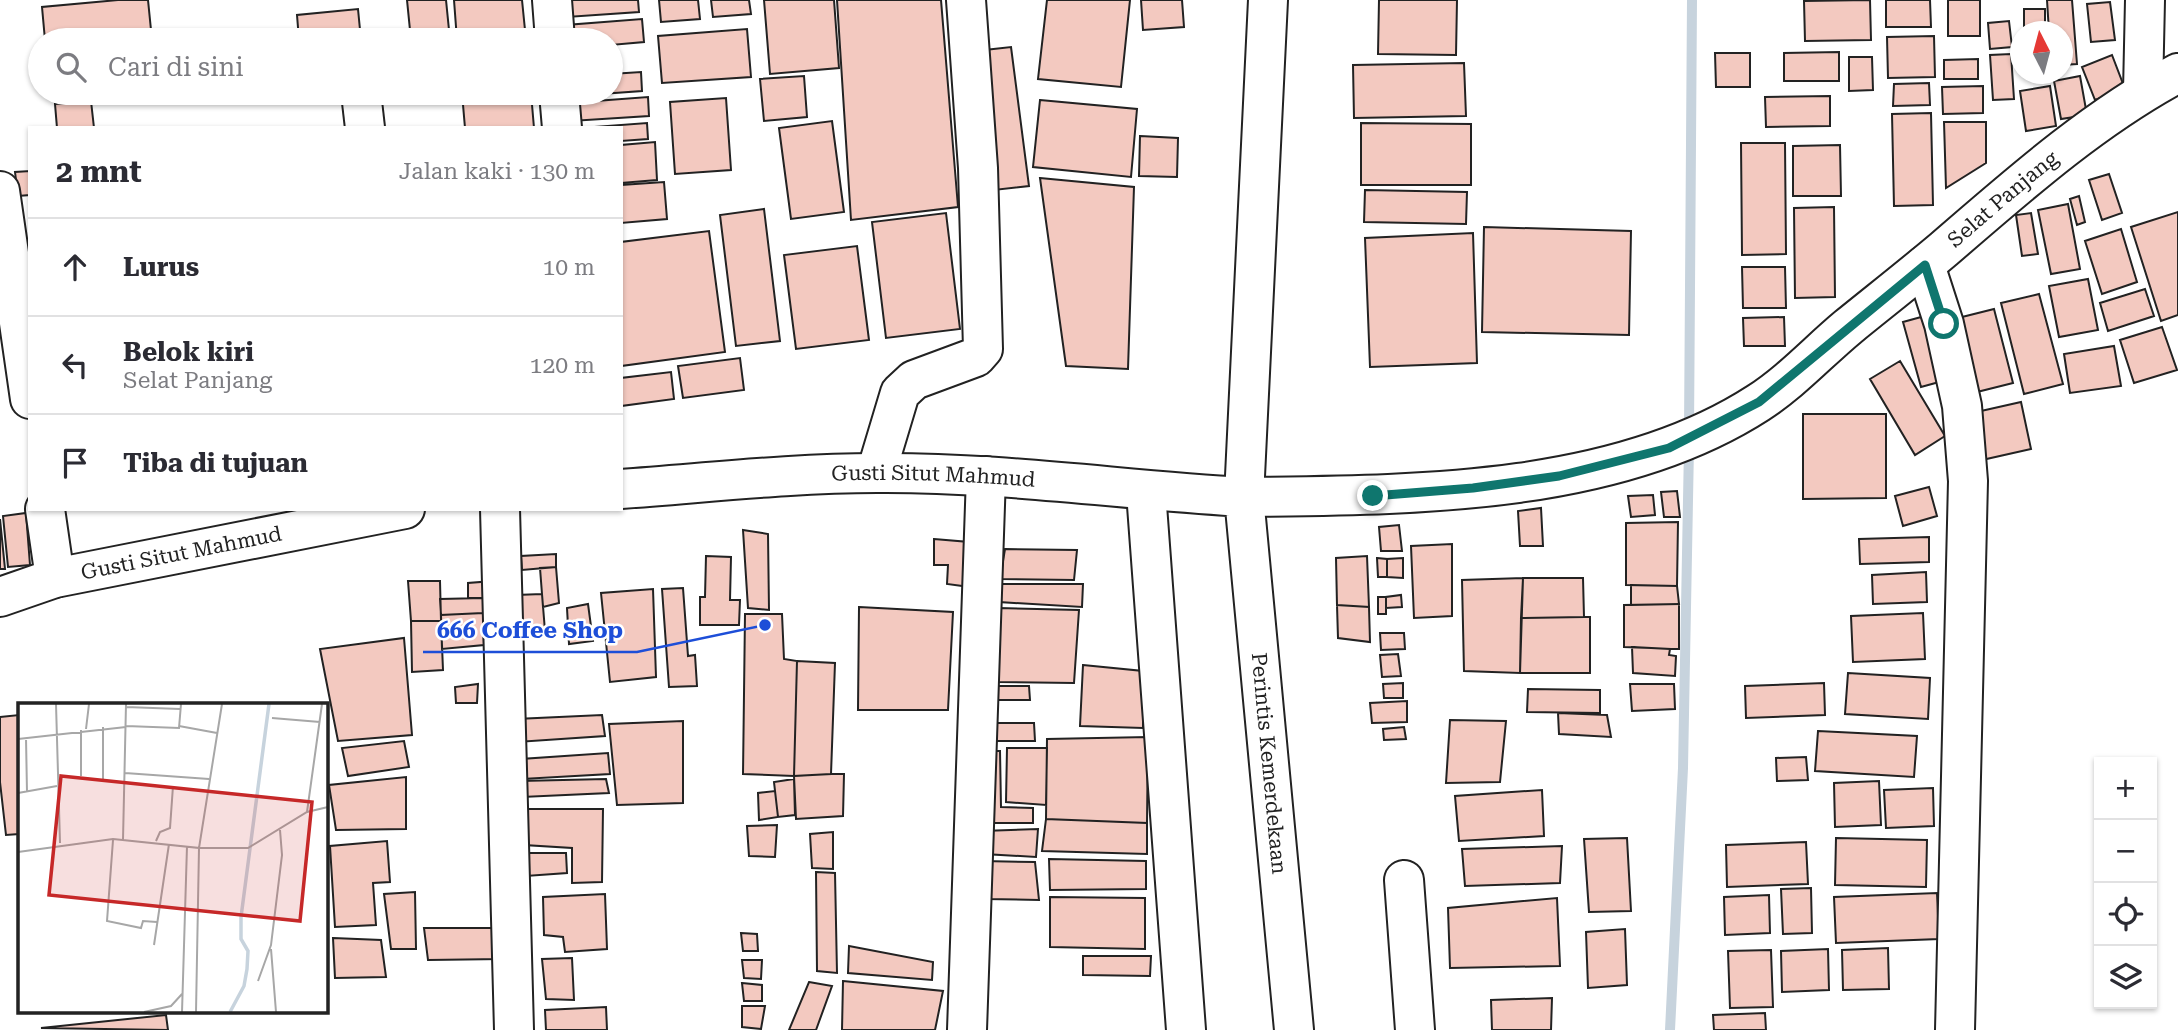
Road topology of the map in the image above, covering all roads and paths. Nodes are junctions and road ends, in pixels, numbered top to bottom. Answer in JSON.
{"nodes":[{"id":1,"x":552,"y":0,"type":"edge"},
{"id":2,"x":966,"y":0,"type":"edge"},
{"id":3,"x":1268,"y":0,"type":"edge"},
{"id":4,"x":2145,"y":0,"type":"edge"},
{"id":5,"x":554,"y":28,"type":"edge"},
{"id":6,"x":2178,"y":73,"type":"edge"},
{"id":7,"x":2143,"y":92,"type":"junction"},
{"id":8,"x":362,"y":105,"type":"edge"},
{"id":9,"x":560,"y":105,"type":"edge"},
{"id":10,"x":365,"y":126,"type":"edge"},
{"id":11,"x":562,"y":126,"type":"edge"},
{"id":12,"x":0,"y":191,"type":"edge"},
{"id":13,"x":1925,"y":265,"type":"junction"},
{"id":14,"x":28,"y":385,"type":"edge"},
{"id":15,"x":876,"y":472,"type":"junction"},
{"id":16,"x":986,"y":476,"type":"junction"},
{"id":17,"x":623,"y":489,"type":"edge"},
{"id":18,"x":1146,"y":492,"type":"junction"},
{"id":19,"x":1244,"y":497,"type":"junction"},
{"id":20,"x":45,"y":511,"type":"edge"},
{"id":21,"x":395,"y":511,"type":"edge"},
{"id":22,"x":500,"y":511,"type":"edge"},
{"id":23,"x":55,"y":578,"type":"junction"},
{"id":24,"x":0,"y":597,"type":"edge"},
{"id":25,"x":1404,"y":880,"type":"dead end"},
{"id":26,"x":514,"y":1030,"type":"edge"},
{"id":27,"x":967,"y":1030,"type":"edge"},
{"id":28,"x":1186,"y":1030,"type":"edge"},
{"id":29,"x":1294,"y":1030,"type":"edge"},
{"id":30,"x":1415,"y":1030,"type":"edge"},
{"id":31,"x":1955,"y":1030,"type":"edge"}],
"edges":[{"from":1,"to":5,"type":"main road"},
{"from":2,"to":15,"type":"main road"},
{"from":3,"to":19,"type":"main road","name":"Perintis Kemerdekaan"},
{"from":4,"to":7,"type":"main road"},
{"from":6,"to":7,"type":"main road","name":"Selat Panjang"},
{"from":7,"to":13,"type":"main road","name":"Selat Panjang"},
{"from":8,"to":10,"type":"main road"},
{"from":9,"to":11,"type":"main road"},
{"from":12,"to":14,"type":"main road"},
{"from":13,"to":19,"type":"main road","name":"Selat Panjang"},
{"from":13,"to":31,"type":"main road"},
{"from":15,"to":16,"type":"main road","name":"Gusti Situt Mahmud"},
{"from":15,"to":17,"type":"main road","name":"Gusti Situt Mahmud"},
{"from":16,"to":18,"type":"main road","name":"Gusti Situt Mahmud"},
{"from":16,"to":27,"type":"main road"},
{"from":18,"to":19,"type":"main road","name":"Gusti Situt Mahmud"},
{"from":18,"to":28,"type":"main road"},
{"from":19,"to":29,"type":"main road","name":"Perintis Kemerdekaan"},
{"from":20,"to":23,"type":"main road"},
{"from":21,"to":23,"type":"main road","name":"Gusti Situt Mahmud"},
{"from":22,"to":26,"type":"main road"},
{"from":23,"to":24,"type":"main road","name":"Gusti Situt Mahmud"},
{"from":25,"to":30,"type":"main road"}]}
